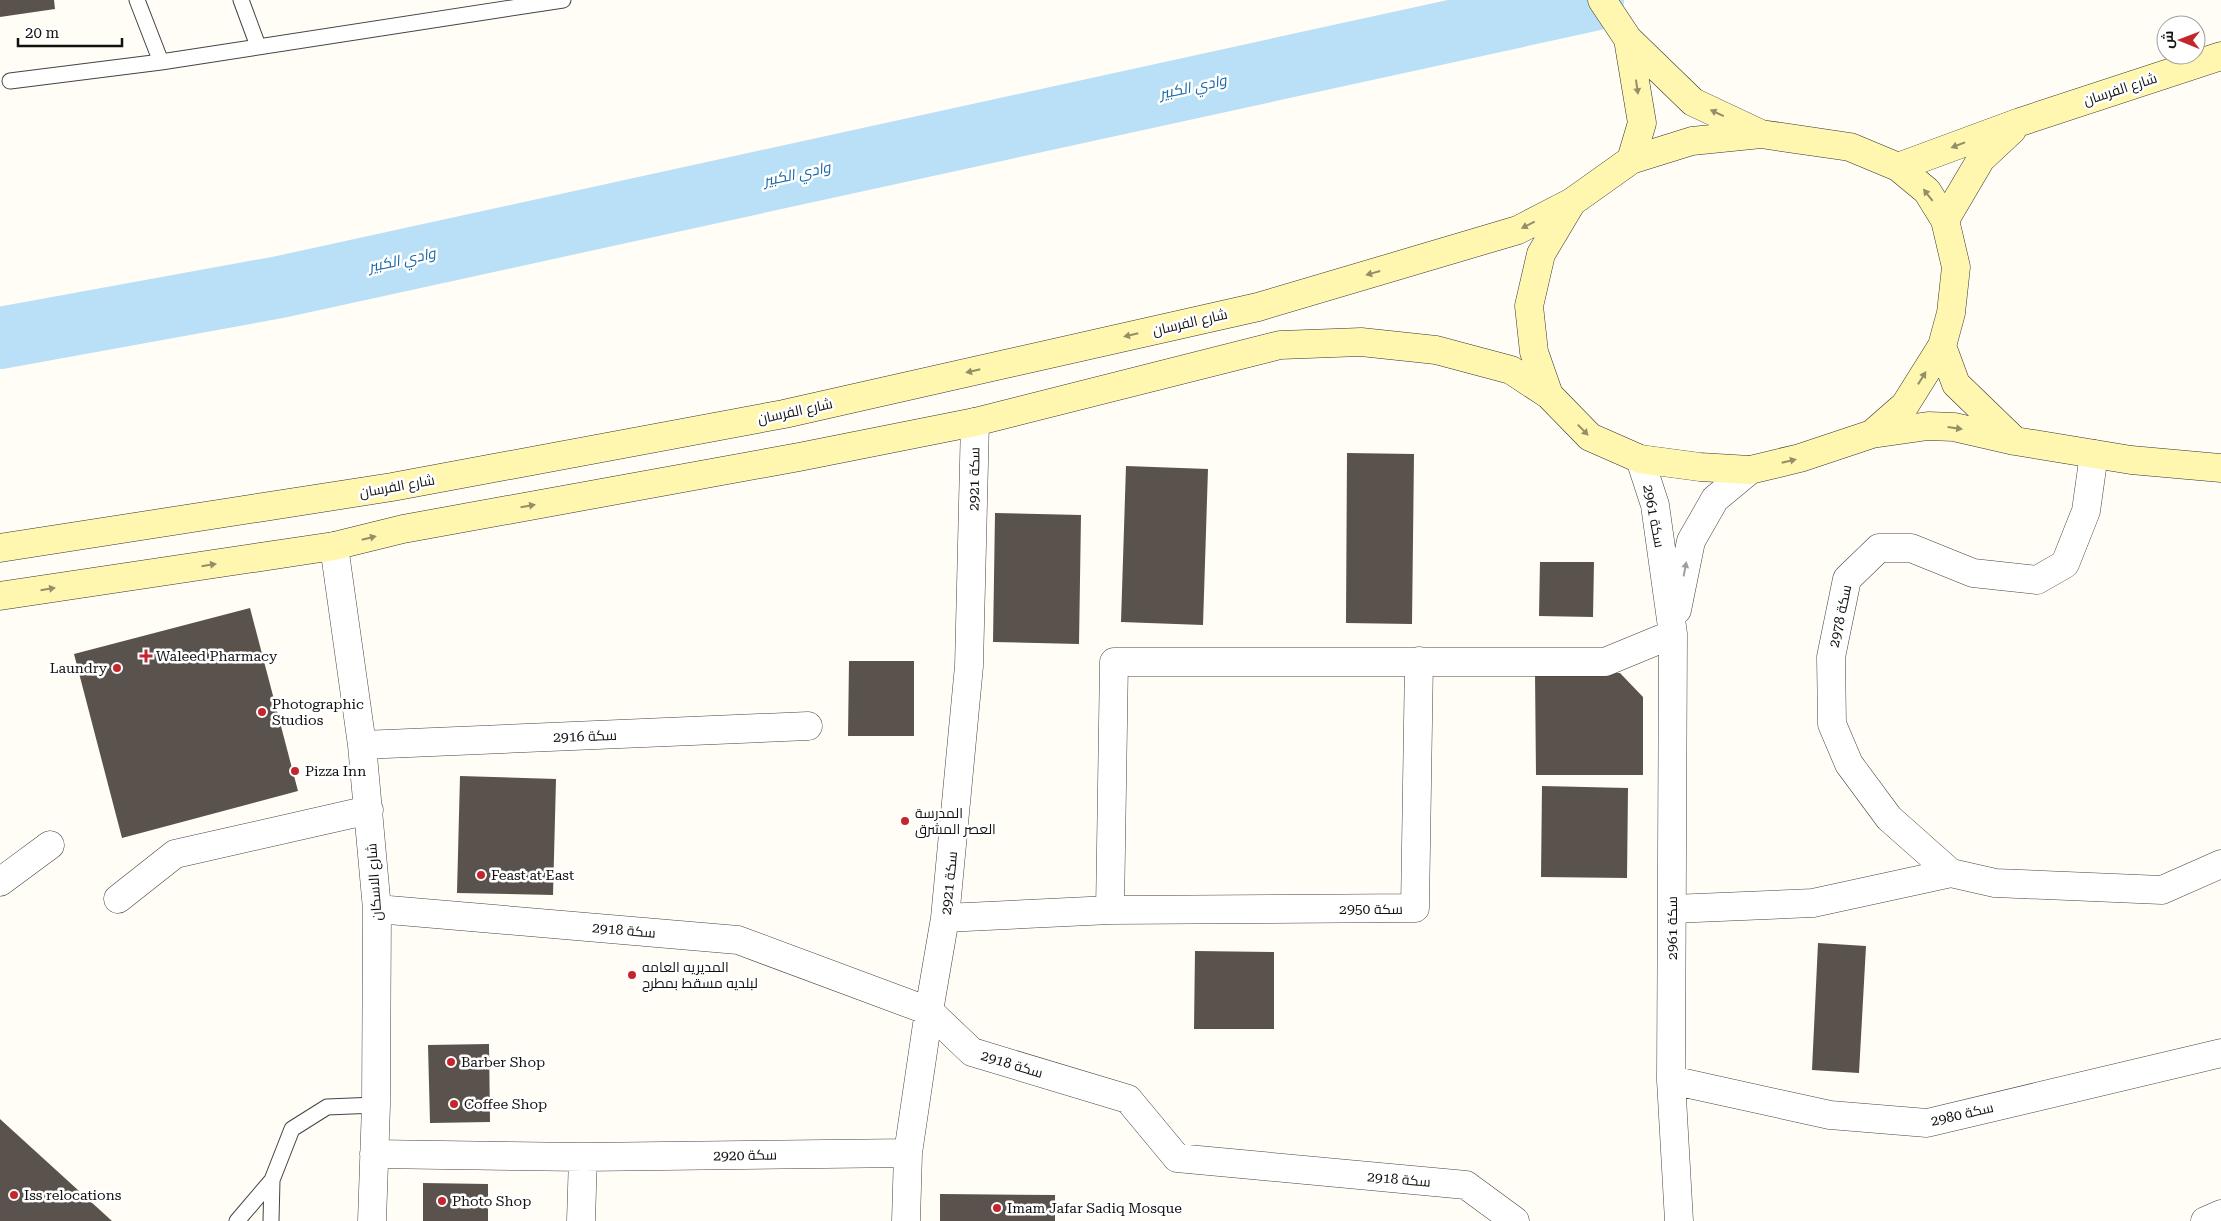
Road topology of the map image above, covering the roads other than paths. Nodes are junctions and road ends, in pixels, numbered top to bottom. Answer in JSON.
{"nodes":[{"id":1,"x":137,"y":0,"type":"edge"},
{"id":2,"x":241,"y":0,"type":"edge"},
{"id":3,"x":563,"y":0,"type":"edge"},
{"id":4,"x":1602,"y":0,"type":"edge"},
{"id":5,"x":1628,"y":39,"type":"junction"},
{"id":6,"x":258,"y":46,"type":"junction"},
{"id":7,"x":2221,"y":56,"type":"edge"},
{"id":8,"x":161,"y":62,"type":"junction"},
{"id":9,"x":10,"y":81,"type":"dead end"},
{"id":10,"x":2020,"y":122,"type":"junction"},
{"id":11,"x":1761,"y":134,"type":"junction"},
{"id":12,"x":1631,"y":160,"type":"junction"},
{"id":13,"x":1898,"y":167,"type":"junction"},
{"id":14,"x":1572,"y":202,"type":"junction"},
{"id":15,"x":1945,"y":220,"type":"junction"},
{"id":16,"x":1942,"y":346,"type":"junction"},
{"id":17,"x":1549,"y":395,"type":"junction"},
{"id":18,"x":975,"y":422,"type":"junction"},
{"id":19,"x":1872,"y":434,"type":"junction"},
{"id":20,"x":2016,"y":441,"type":"junction"},
{"id":21,"x":2094,"y":454,"type":"junction"},
{"id":22,"x":1640,"y":459,"type":"junction"},
{"id":23,"x":2221,"y":468,"type":"edge"},
{"id":24,"x":1750,"y":470,"type":"junction"},
{"id":25,"x":334,"y":546,"type":"junction"},
{"id":26,"x":0,"y":548,"type":"edge"},
{"id":27,"x":0,"y":596,"type":"edge"},
{"id":28,"x":1673,"y":634,"type":"junction"},
{"id":29,"x":1419,"y":661,"type":"junction"},
{"id":30,"x":808,"y":726,"type":"dead end"},
{"id":31,"x":362,"y":745,"type":"junction"},
{"id":32,"x":369,"y":810,"type":"junction"},
{"id":33,"x":50,"y":845,"type":"dead end"},
{"id":34,"x":2221,"y":864,"type":"edge"},
{"id":35,"x":1951,"y":873,"type":"junction"},
{"id":36,"x":0,"y":882,"type":"edge"},
{"id":37,"x":118,"y":899,"type":"dead end"},
{"id":38,"x":377,"y":909,"type":"junction"},
{"id":39,"x":1672,"y":909,"type":"junction"},
{"id":40,"x":1110,"y":910,"type":"junction"},
{"id":41,"x":946,"y":918,"type":"junction"},
{"id":42,"x":929,"y":1011,"type":"junction"},
{"id":43,"x":2221,"y":1053,"type":"edge"},
{"id":44,"x":1672,"y":1080,"type":"junction"},
{"id":45,"x":376,"y":1105,"type":"junction"},
{"id":46,"x":908,"y":1153,"type":"junction"},
{"id":47,"x":374,"y":1154,"type":"junction"},
{"id":48,"x":583,"y":1157,"type":"junction"},
{"id":49,"x":272,"y":1180,"type":"junction"},
{"id":50,"x":2221,"y":1214,"type":"edge"},
{"id":51,"x":237,"y":1221,"type":"edge"},
{"id":52,"x":271,"y":1221,"type":"edge"},
{"id":53,"x":372,"y":1221,"type":"edge"},
{"id":54,"x":581,"y":1221,"type":"edge"},
{"id":55,"x":906,"y":1221,"type":"edge"},
{"id":56,"x":1515,"y":1221,"type":"edge"},
{"id":57,"x":1679,"y":1221,"type":"edge"},
{"id":58,"x":2206,"y":1221,"type":"edge"}],
"edges":[{"from":1,"to":8,"type":"lane"},
{"from":2,"to":6,"type":"lane"},
{"from":3,"to":6,"type":"lane"},
{"from":4,"to":5,"type":"street"},
{"from":11,"to":5,"type":"street","one_way":true},
{"from":5,"to":12,"type":"street","one_way":true},
{"from":6,"to":8,"type":"lane"},
{"from":7,"to":10,"type":"street","name":"شارع الفرسان"},
{"from":8,"to":9,"type":"lane"},
{"from":10,"to":13,"type":"street","name":"شارع الفرسان","one_way":true},
{"from":10,"to":15,"type":"street","name":"شارع الفرسان"},
{"from":11,"to":12,"type":"street","name":"شارع الفرسان"},
{"from":11,"to":13,"type":"street"},
{"from":12,"to":14,"type":"street","name":"شارع الفرسان"},
{"from":15,"to":13,"type":"street","one_way":true},
{"from":14,"to":17,"type":"street"},
{"from":14,"to":26,"type":"street","name":"شارع الفرسان","one_way":true},
{"from":15,"to":16,"type":"street"},
{"from":19,"to":16,"type":"street","one_way":true},
{"from":16,"to":20,"type":"street"},
{"from":17,"to":18,"type":"street"},
{"from":17,"to":22,"type":"street","one_way":true},
{"from":25,"to":18,"type":"street","one_way":true},
{"from":18,"to":41,"type":"street","name":"سكة 2921"},
{"from":19,"to":20,"type":"street","one_way":true},
{"from":24,"to":19,"type":"street","one_way":true},
{"from":20,"to":21,"type":"street"},
{"from":21,"to":23,"type":"street"},
{"from":21,"to":35,"type":"street","name":"سكة 2978"},
{"from":22,"to":24,"type":"street"},
{"from":22,"to":28,"type":"street","name":"سكة 2961"},
{"from":28,"to":24,"type":"street","name":"سكة 2961","one_way":true},
{"from":27,"to":25,"type":"street","one_way":true},
{"from":25,"to":31,"type":"street","name":"شارع الاسكان"},
{"from":28,"to":29,"type":"street"},
{"from":28,"to":39,"type":"street","name":"سكة 2961"},
{"from":29,"to":40,"type":"street","name":"سكة 2950"},
{"from":29,"to":40,"type":"street"},
{"from":30,"to":31,"type":"street","name":"سكة 2916"},
{"from":31,"to":32,"type":"street","name":"شارع الاسكان"},
{"from":32,"to":37,"type":"street"},
{"from":32,"to":38,"type":"street","name":"شارع الاسكان"},
{"from":33,"to":36,"type":"street"},
{"from":34,"to":35,"type":"street","name":"سكة 2978"},
{"from":35,"to":39,"type":"street","name":"سكة 2978"},
{"from":38,"to":42,"type":"street","name":"سكة 2918"},
{"from":38,"to":45,"type":"street","name":"شارع الاسكان"},
{"from":39,"to":44,"type":"street","name":"سكة 2961"},
{"from":40,"to":41,"type":"street","name":"سكة 2950"},
{"from":41,"to":42,"type":"street","name":"سكة 2921"},
{"from":42,"to":46,"type":"street","name":"سكة 2921"},
{"from":42,"to":56,"type":"street","name":"سكة 2918"},
{"from":43,"to":44,"type":"street","name":"سكة 2980"},
{"from":44,"to":57,"type":"street","name":"سكة 2961"},
{"from":45,"to":47,"type":"street","name":"شارع الاسكان"},
{"from":45,"to":49,"type":"lane"},
{"from":46,"to":48,"type":"street","name":"سكة 2920"},
{"from":46,"to":55,"type":"street","name":"سكة 2921"},
{"from":47,"to":48,"type":"street","name":"سكة 2920"},
{"from":47,"to":53,"type":"street","name":"شارع الاسكان"},
{"from":48,"to":54,"type":"street"},
{"from":49,"to":51,"type":"lane"},
{"from":49,"to":52,"type":"lane"},
{"from":50,"to":58,"type":"street"}]}
